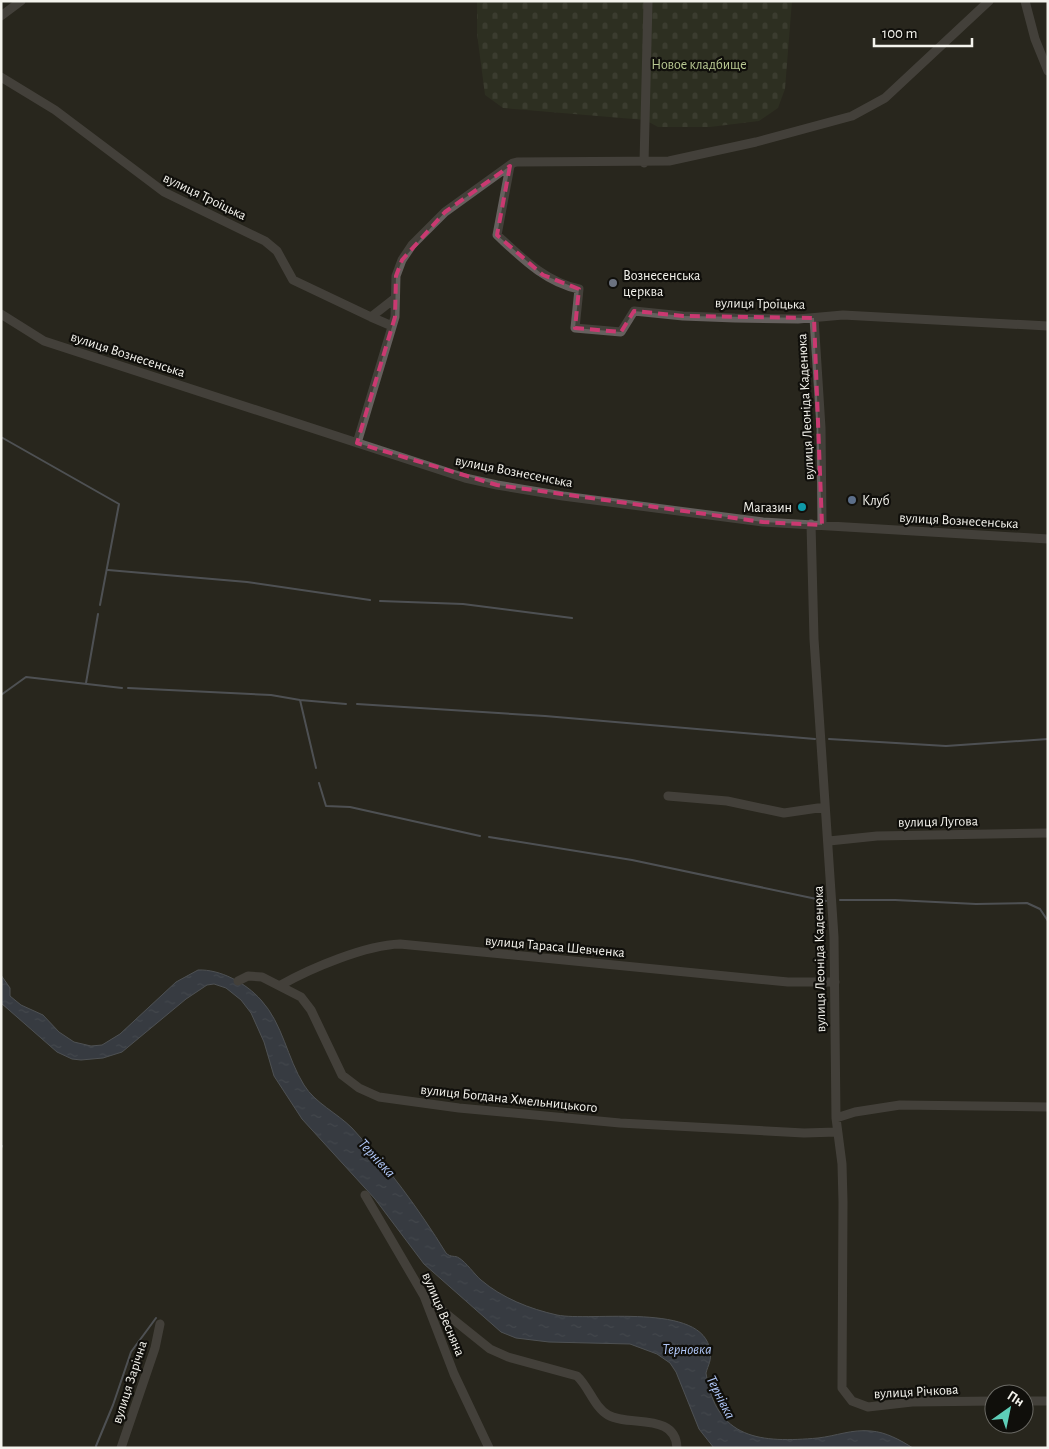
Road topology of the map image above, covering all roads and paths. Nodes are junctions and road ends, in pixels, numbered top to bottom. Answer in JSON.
{"nodes":[{"id":1,"x":21,"y":1,"type":"edge"},
{"id":2,"x":648,"y":1,"type":"edge"},
{"id":3,"x":989,"y":1,"type":"edge"},
{"id":4,"x":1025,"y":1,"type":"edge"},
{"id":5,"x":1,"y":16,"type":"edge"},
{"id":6,"x":1048,"y":71,"type":"edge"},
{"id":7,"x":1,"y":77,"type":"edge"},
{"id":8,"x":644,"y":163,"type":"junction"},
{"id":9,"x":510,"y":166,"type":"junction"},
{"id":10,"x":394,"y":299,"type":"junction"},
{"id":11,"x":1,"y":314,"type":"edge"},
{"id":12,"x":372,"y":317,"type":"junction"},
{"id":13,"x":814,"y":318,"type":"junction"},
{"id":14,"x":392,"y":326,"type":"junction"},
{"id":15,"x":1048,"y":326,"type":"edge"},
{"id":16,"x":357,"y":443,"type":"junction"},
{"id":17,"x":811,"y":524,"type":"junction"},
{"id":18,"x":822,"y":525,"type":"junction"},
{"id":19,"x":1048,"y":539,"type":"edge"},
{"id":20,"x":668,"y":796,"type":"dead end"},
{"id":21,"x":825,"y":807,"type":"junction"},
{"id":22,"x":1048,"y":833,"type":"edge"},
{"id":23,"x":829,"y":841,"type":"junction"},
{"id":24,"x":238,"y":981,"type":"dead end"},
{"id":25,"x":834,"y":982,"type":"junction"},
{"id":26,"x":280,"y":985,"type":"junction"},
{"id":27,"x":1048,"y":1107,"type":"edge"},
{"id":28,"x":836,"y":1118,"type":"junction"},
{"id":29,"x":837,"y":1132,"type":"junction"},
{"id":30,"x":365,"y":1196,"type":"dead end"},
{"id":31,"x":424,"y":1296,"type":"junction"},
{"id":32,"x":160,"y":1324,"type":"dead end"},
{"id":33,"x":844,"y":1393,"type":"joint"},
{"id":34,"x":984,"y":1401,"type":"edge"},
{"id":35,"x":1034,"y":1401,"type":"edge"},
{"id":36,"x":1048,"y":1401,"type":"edge"},
{"id":37,"x":121,"y":1448,"type":"edge"},
{"id":38,"x":490,"y":1448,"type":"edge"},
{"id":39,"x":677,"y":1448,"type":"edge"}],
"edges":[{"from":1,"to":5,"type":"street"},
{"from":2,"to":8,"type":"street"},
{"from":3,"to":8,"type":"street"},
{"from":4,"to":6,"type":"street"},
{"from":7,"to":12,"type":"street","name":"вулиця Троїцька"},
{"from":8,"to":9,"type":"street"},
{"from":9,"to":10,"type":"street"},
{"from":9,"to":13,"type":"street","name":"вулиця Троїцька"},
{"from":10,"to":12,"type":"street"},
{"from":10,"to":14,"type":"street"},
{"from":11,"to":16,"type":"street","name":"вулиця Вознесенська"},
{"from":12,"to":14,"type":"street","name":"вулиця Троїцька"},
{"from":13,"to":15,"type":"street","name":"вулиця Троїцька"},
{"from":13,"to":18,"type":"street","name":"вулиця Леоніда Каденюка"},
{"from":14,"to":16,"type":"street"},
{"from":16,"to":17,"type":"street","name":"вулиця Вознесенська"},
{"from":17,"to":18,"type":"street","name":"вулиця Вознесенська"},
{"from":17,"to":21,"type":"street","name":"вулиця Леоніда Каденюка"},
{"from":18,"to":19,"type":"street","name":"вулиця Вознесенська"},
{"from":20,"to":21,"type":"street"},
{"from":21,"to":23,"type":"street","name":"вулиця Леоніда Каденюка"},
{"from":22,"to":23,"type":"street","name":"вулиця Лугова"},
{"from":23,"to":25,"type":"street","name":"вулиця Леоніда Каденюка"},
{"from":24,"to":26,"type":"street","name":"вулиця Богдана Хмельницького"},
{"from":25,"to":26,"type":"street","name":"вулиця Тараса Шевченка"},
{"from":25,"to":28,"type":"street","name":"вулиця Леоніда Каденюка"},
{"from":26,"to":29,"type":"street","name":"вулиця Богдана Хмельницького"},
{"from":27,"to":28,"type":"street"},
{"from":28,"to":29,"type":"street","name":"вулиця Леоніда Каденюка"},
{"from":29,"to":33,"type":"street","name":"вулиця Леоніда Каденюка"},
{"from":30,"to":31,"type":"street","name":"вулиця Весняна"},
{"from":31,"to":38,"type":"street","name":"вулиця Весняна"},
{"from":31,"to":39,"type":"street"},
{"from":32,"to":37,"type":"street","name":"вулиця Зарічна"},
{"from":33,"to":34,"type":"street","name":"вулиця Річкова"},
{"from":35,"to":36,"type":"street"}]}
